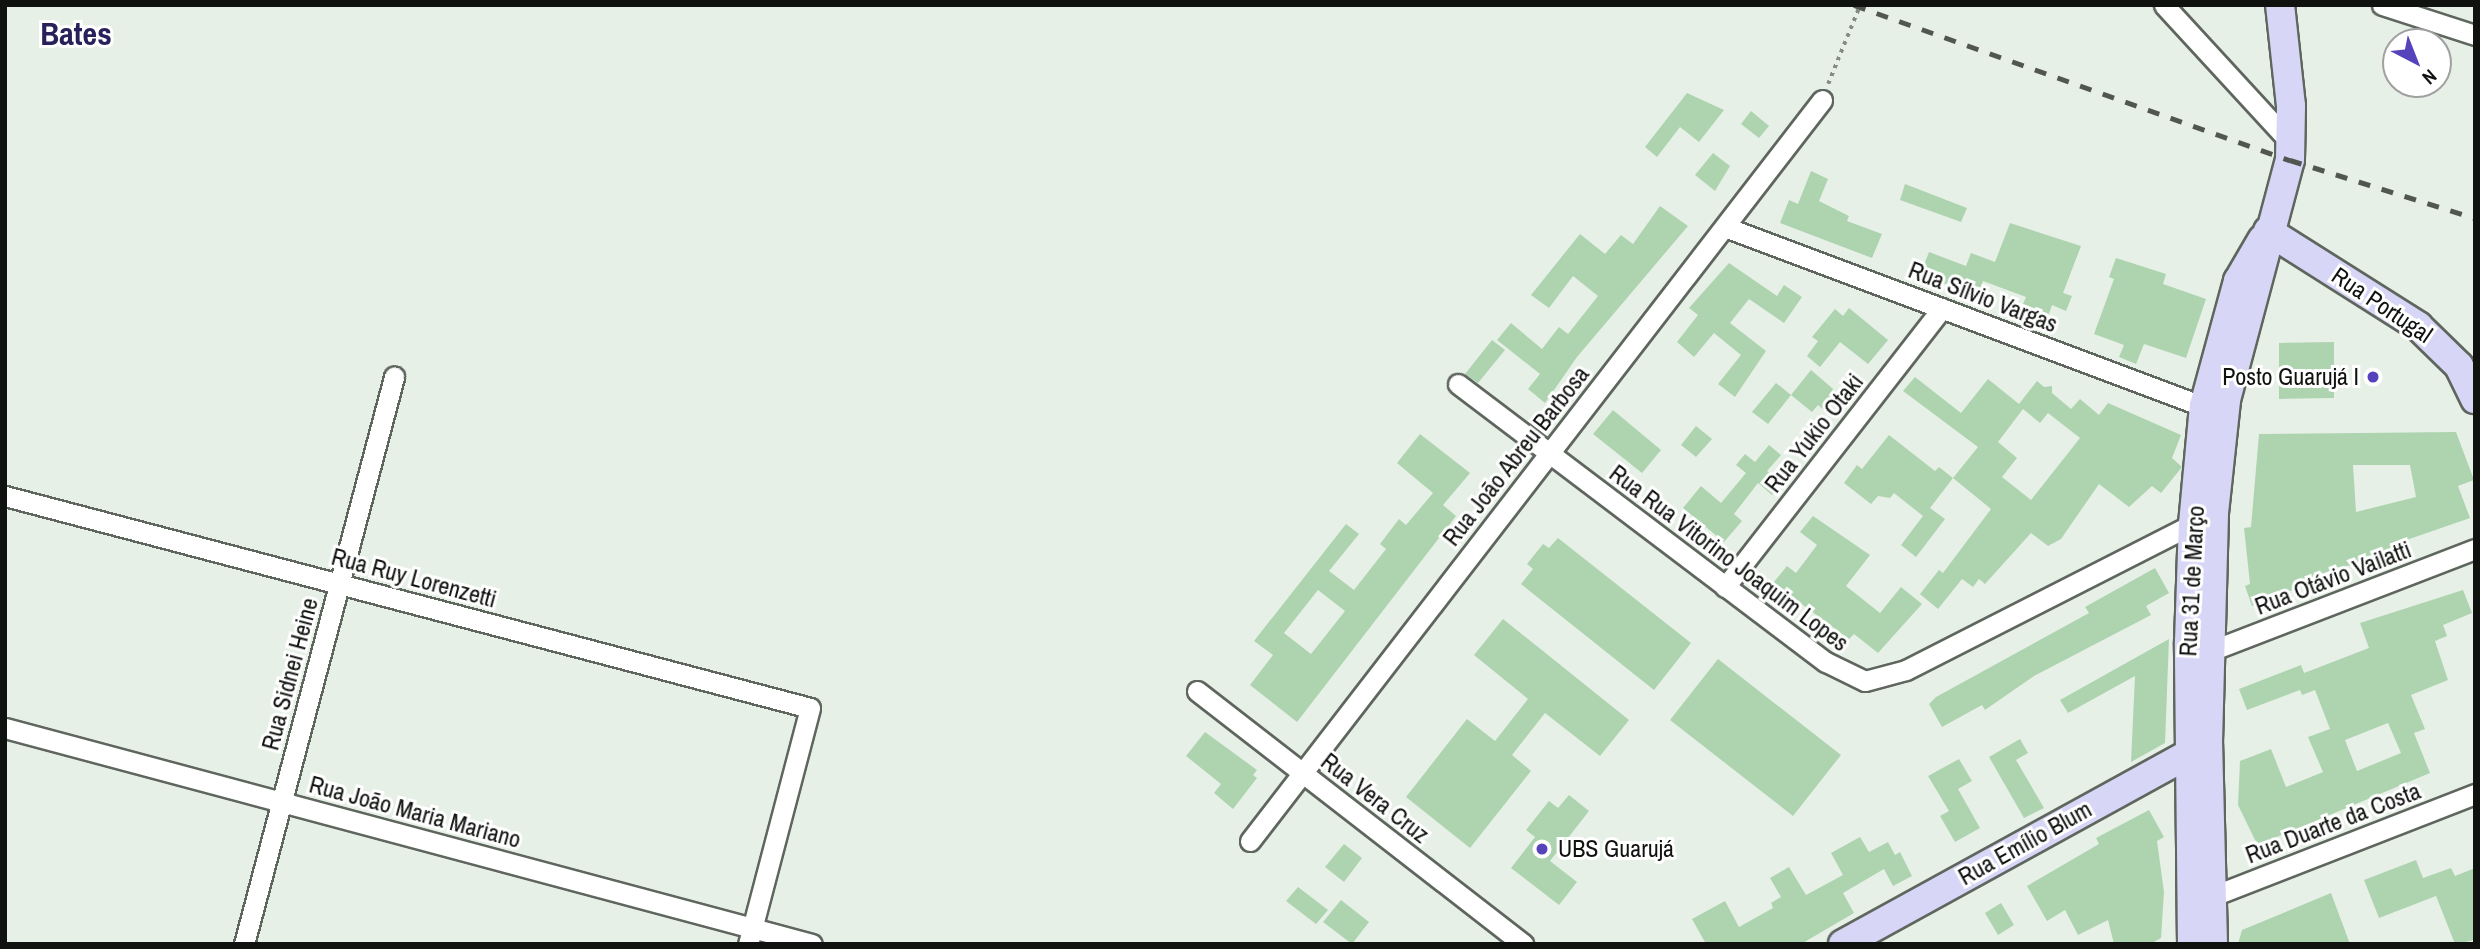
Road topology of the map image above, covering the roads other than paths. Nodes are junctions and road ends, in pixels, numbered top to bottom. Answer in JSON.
{"nodes":[{"id":1,"x":2164,"y":5,"type":"edge"},
{"id":2,"x":2280,"y":5,"type":"edge"},
{"id":3,"x":2382,"y":5,"type":"edge"},
{"id":4,"x":2475,"y":35,"type":"edge"},
{"id":5,"x":1822,"y":100,"type":"road end"},
{"id":6,"x":2292,"y":144,"type":"junction"},
{"id":7,"x":1724,"y":227,"type":"junction"},
{"id":8,"x":2268,"y":231,"type":"junction"},
{"id":9,"x":1942,"y":309,"type":"junction"},
{"id":10,"x":394,"y":377,"type":"dead end"},
{"id":11,"x":1458,"y":384,"type":"dead end"},
{"id":12,"x":2475,"y":399,"type":"edge"},
{"id":13,"x":2214,"y":410,"type":"junction"},
{"id":14,"x":1549,"y":453,"type":"junction"},
{"id":15,"x":5,"y":496,"type":"edge"},
{"id":16,"x":2204,"y":518,"type":"junction"},
{"id":17,"x":2475,"y":550,"type":"edge"},
{"id":18,"x":340,"y":584,"type":"junction"},
{"id":19,"x":1725,"y":587,"type":"junction"},
{"id":20,"x":2208,"y":652,"type":"junction"},
{"id":21,"x":1197,"y":691,"type":"dead end"},
{"id":22,"x":5,"y":728,"type":"edge"},
{"id":23,"x":2197,"y":749,"type":"junction"},
{"id":24,"x":1303,"y":773,"type":"junction"},
{"id":25,"x":2475,"y":794,"type":"edge"},
{"id":26,"x":282,"y":802,"type":"junction"},
{"id":27,"x":1250,"y":842,"type":"dead end"},
{"id":28,"x":2208,"y":898,"type":"junction"},
{"id":29,"x":750,"y":936,"type":"edge"},
{"id":30,"x":244,"y":944,"type":"edge"},
{"id":31,"x":812,"y":944,"type":"edge"},
{"id":32,"x":1523,"y":944,"type":"edge"},
{"id":33,"x":1843,"y":944,"type":"edge"},
{"id":34,"x":2192,"y":944,"type":"edge"},
{"id":35,"x":2213,"y":944,"type":"edge"}],
"edges":[{"from":1,"to":6,"type":"street"},
{"from":2,"to":6,"type":"main road","name":"Rua 31 de Março"},
{"from":3,"to":4,"type":"street"},
{"from":5,"to":7,"type":"street","name":"Rua João Abreu Barbosa"},
{"from":6,"to":8,"type":"main road","name":"Rua 31 de Março"},
{"from":7,"to":9,"type":"street","name":"Rua Sílvio Vargas"},
{"from":7,"to":14,"type":"street","name":"Rua João Abreu Barbosa"},
{"from":8,"to":12,"type":"main road","name":"Rua Portugal"},
{"from":8,"to":13,"type":"main road","name":"Rua 31 de Março"},
{"from":9,"to":13,"type":"street","name":"Rua Sílvio Vargas"},
{"from":9,"to":19,"type":"street","name":"Rua Yukio Otaki"},
{"from":10,"to":18,"type":"street","name":"Rua Sidnei Heine"},
{"from":11,"to":14,"type":"street","name":"Rua Rua Vitorino Joaquim Lopes"},
{"from":13,"to":16,"type":"main road","name":"Rua 31 de Março"},
{"from":14,"to":19,"type":"street","name":"Rua Rua Vitorino Joaquim Lopes"},
{"from":14,"to":24,"type":"street","name":"Rua João Abreu Barbosa"},
{"from":15,"to":18,"type":"street","name":"Rua Ruy Lorenzetti"},
{"from":16,"to":19,"type":"street","name":"Rua Rua Vitorino Joaquim Lopes"},
{"from":16,"to":20,"type":"main road","name":"Rua 31 de Março"},
{"from":16,"to":23,"type":"main road","name":"Rua 31 de Março"},
{"from":17,"to":20,"type":"street","name":"Rua Otávio Vailatti"},
{"from":18,"to":26,"type":"street","name":"Rua Sidnei Heine"},
{"from":18,"to":29,"type":"street","name":"Rua Ruy Lorenzetti"},
{"from":20,"to":23,"type":"main road","name":"Rua 31 de Março"},
{"from":21,"to":24,"type":"street","name":"Rua Vera Cruz"},
{"from":22,"to":26,"type":"street","name":"Rua João Maria Mariano"},
{"from":23,"to":28,"type":"main road","name":"Rua 31 de Março"},
{"from":23,"to":33,"type":"main road","name":"Rua Emílio Blum"},
{"from":23,"to":34,"type":"main road","name":"Rua 31 de Março"},
{"from":24,"to":27,"type":"street","name":"Rua João Abreu Barbosa"},
{"from":24,"to":32,"type":"street","name":"Rua Vera Cruz"},
{"from":25,"to":28,"type":"street","name":"Rua Duarte da Costa"},
{"from":26,"to":29,"type":"street","name":"Rua João Maria Mariano"},
{"from":26,"to":30,"type":"street","name":"Rua Sidnei Heine"},
{"from":28,"to":35,"type":"main road","name":"Rua 31 de Março"},
{"from":29,"to":31,"type":"street","name":"Rua João Maria Mariano"}]}
